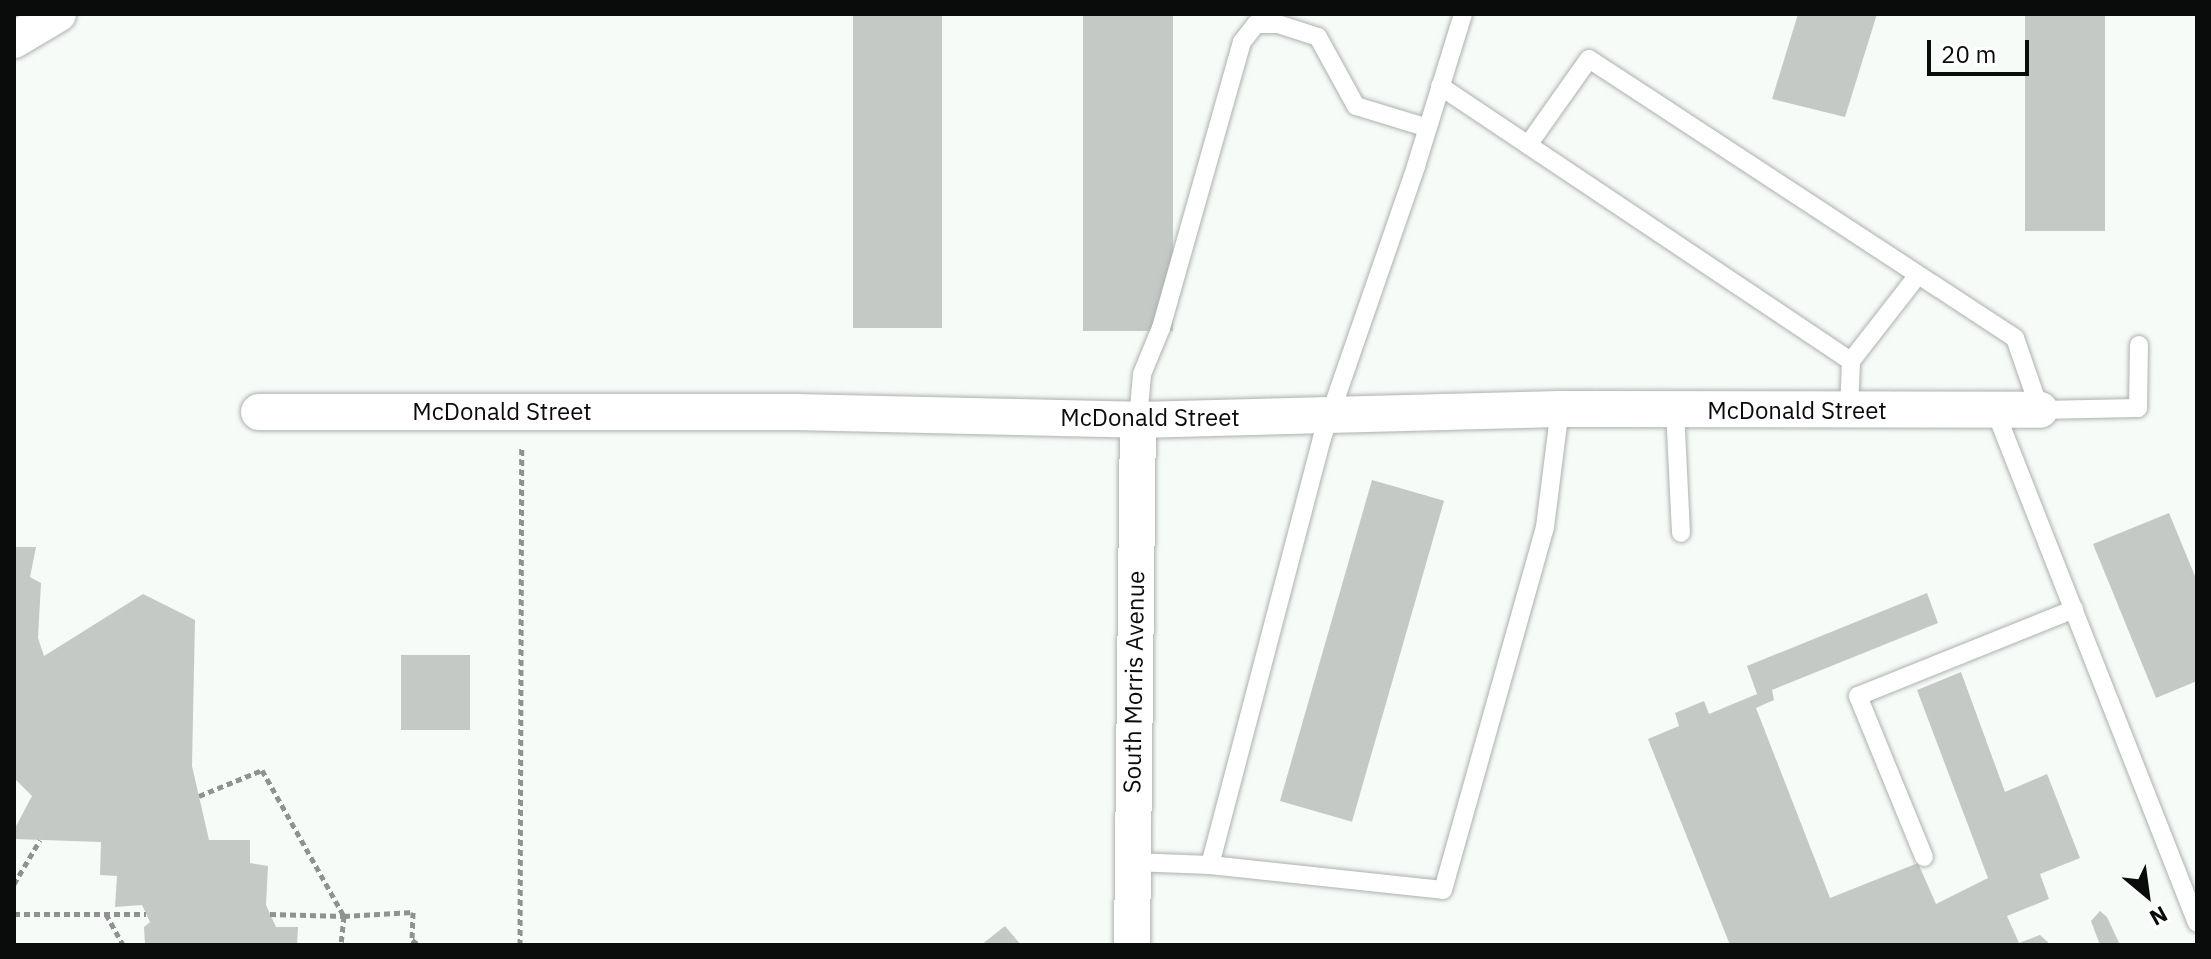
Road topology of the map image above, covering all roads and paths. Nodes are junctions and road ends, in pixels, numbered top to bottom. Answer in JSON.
{"nodes":[{"id":1,"x":58,"y":14,"type":"edge"},
{"id":2,"x":1463,"y":14,"type":"edge"},
{"id":3,"x":14,"y":40,"type":"edge"},
{"id":4,"x":1440,"y":86,"type":"junction"},
{"id":5,"x":1428,"y":128,"type":"junction"},
{"id":6,"x":1528,"y":145,"type":"junction"},
{"id":7,"x":1918,"y":275,"type":"junction"},
{"id":8,"x":2139,"y":345,"type":"dead end"},
{"id":9,"x":1851,"y":361,"type":"junction"},
{"id":10,"x":1560,"y":409,"type":"junction"},
{"id":11,"x":1675,"y":410,"type":"junction"},
{"id":12,"x":2040,"y":410,"type":"junction"},
{"id":13,"x":1849,"y":411,"type":"junction"},
{"id":14,"x":259,"y":412,"type":"dead end"},
{"id":15,"x":522,"y":412,"type":"junction"},
{"id":16,"x":1331,"y":412,"type":"junction"},
{"id":17,"x":1996,"y":413,"type":"junction"},
{"id":18,"x":1138,"y":420,"type":"junction"},
{"id":19,"x":1681,"y":533,"type":"dead end"},
{"id":20,"x":2074,"y":609,"type":"junction"},
{"id":21,"x":199,"y":796,"type":"dead end"},
{"id":22,"x":40,"y":840,"type":"dead end"},
{"id":23,"x":1924,"y":857,"type":"dead end"},
{"id":24,"x":1132,"y":862,"type":"junction"},
{"id":25,"x":1210,"y":865,"type":"junction"},
{"id":26,"x":14,"y":884,"type":"edge"},
{"id":27,"x":14,"y":914,"type":"edge"},
{"id":28,"x":106,"y":914,"type":"junction"},
{"id":29,"x":146,"y":914,"type":"dead end"},
{"id":30,"x":270,"y":914,"type":"dead end"},
{"id":31,"x":344,"y":916,"type":"junction"},
{"id":32,"x":2197,"y":923,"type":"edge"},
{"id":33,"x":412,"y":940,"type":"junction"},
{"id":34,"x":123,"y":945,"type":"edge"},
{"id":35,"x":341,"y":945,"type":"edge"},
{"id":36,"x":402,"y":945,"type":"edge"},
{"id":37,"x":419,"y":945,"type":"edge"},
{"id":38,"x":520,"y":945,"type":"edge"},
{"id":39,"x":1132,"y":945,"type":"edge"}],
"edges":[{"from":1,"to":3,"type":"street"},
{"from":2,"to":4,"type":"lane"},
{"from":4,"to":5,"type":"lane"},
{"from":4,"to":6,"type":"lane"},
{"from":5,"to":16,"type":"lane"},
{"from":5,"to":18,"type":"lane"},
{"from":6,"to":7,"type":"lane"},
{"from":6,"to":9,"type":"lane"},
{"from":7,"to":9,"type":"lane"},
{"from":7,"to":12,"type":"lane"},
{"from":8,"to":12,"type":"lane"},
{"from":9,"to":13,"type":"lane"},
{"from":10,"to":11,"type":"street","name":"McDonald Street"},
{"from":10,"to":16,"type":"street","name":"McDonald Street"},
{"from":10,"to":25,"type":"lane"},
{"from":11,"to":13,"type":"street","name":"McDonald Street"},
{"from":11,"to":19,"type":"lane"},
{"from":12,"to":17,"type":"street","name":"McDonald Street"},
{"from":13,"to":17,"type":"street","name":"McDonald Street"},
{"from":14,"to":15,"type":"street","name":"McDonald Street"},
{"from":15,"to":18,"type":"street","name":"McDonald Street"},
{"from":15,"to":38,"type":"path"},
{"from":16,"to":18,"type":"street","name":"McDonald Street"},
{"from":16,"to":25,"type":"lane"},
{"from":17,"to":20,"type":"lane"},
{"from":18,"to":24,"type":"street","name":"South Morris Avenue"},
{"from":20,"to":23,"type":"lane"},
{"from":20,"to":32,"type":"lane"},
{"from":21,"to":31,"type":"path"},
{"from":22,"to":26,"type":"path"},
{"from":24,"to":25,"type":"lane"},
{"from":24,"to":39,"type":"street","name":"South Morris Avenue"},
{"from":27,"to":28,"type":"path"},
{"from":28,"to":29,"type":"path"},
{"from":28,"to":34,"type":"path"},
{"from":30,"to":31,"type":"path"},
{"from":31,"to":33,"type":"path"},
{"from":31,"to":35,"type":"path"},
{"from":33,"to":36,"type":"path"},
{"from":33,"to":37,"type":"path"}]}
